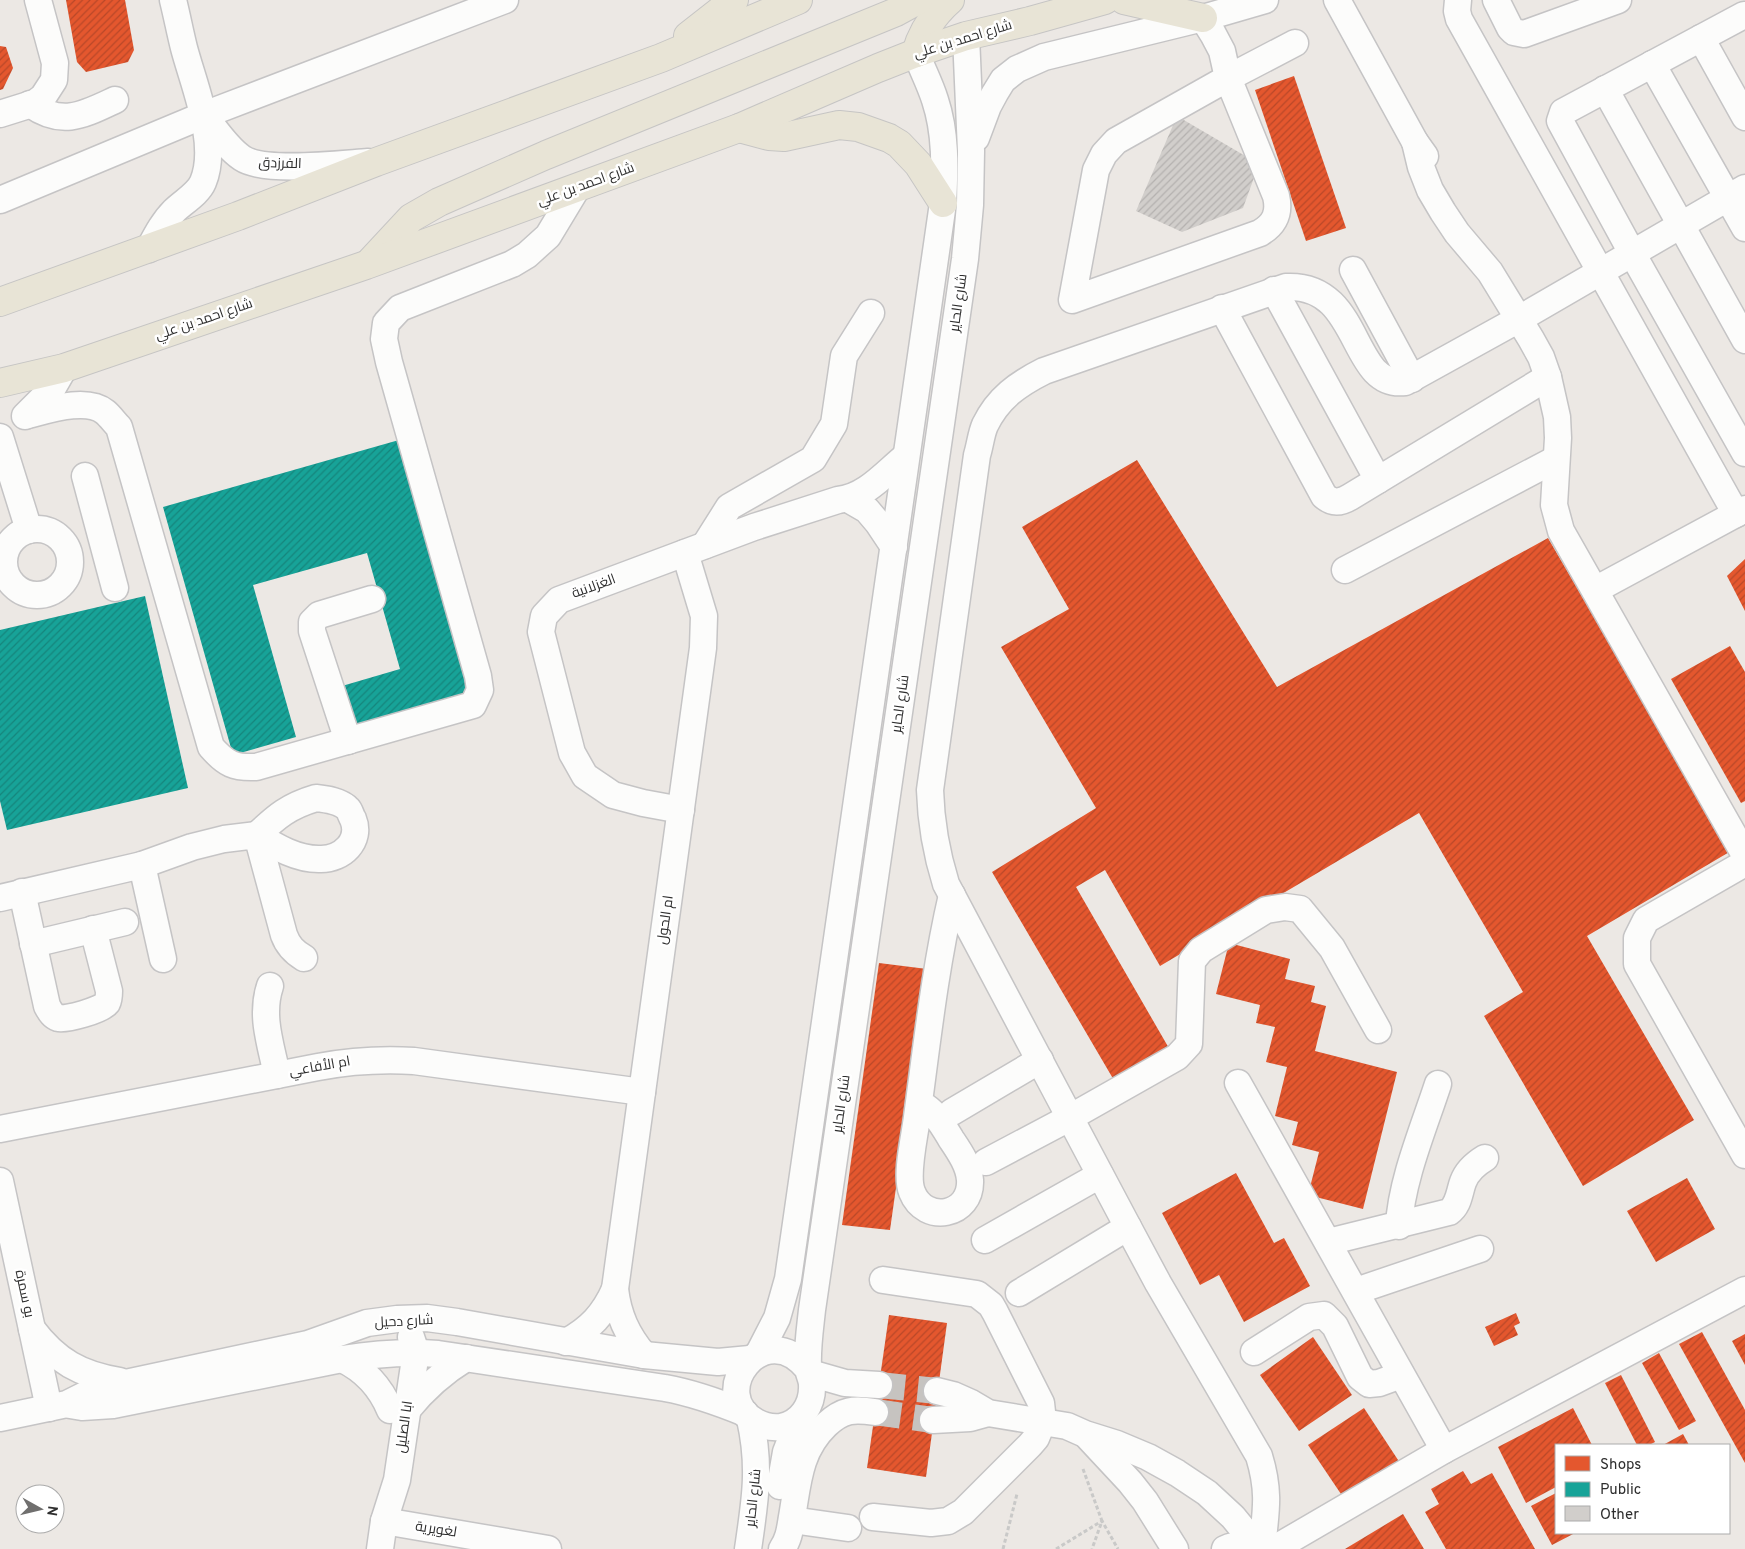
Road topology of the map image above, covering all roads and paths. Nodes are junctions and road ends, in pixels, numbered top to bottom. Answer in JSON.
{"nodes":[{"id":1,"x":38,"y":0,"type":"edge"},
{"id":2,"x":173,"y":0,"type":"edge"},
{"id":3,"x":505,"y":0,"type":"edge"},
{"id":4,"x":734,"y":0,"type":"edge"},
{"id":5,"x":798,"y":0,"type":"edge"},
{"id":6,"x":1106,"y":0,"type":"edge"},
{"id":7,"x":1124,"y":0,"type":"edge"},
{"id":8,"x":1265,"y":0,"type":"edge"},
{"id":9,"x":1337,"y":0,"type":"edge"},
{"id":10,"x":1458,"y":0,"type":"edge"},
{"id":11,"x":1496,"y":0,"type":"edge"},
{"id":12,"x":1618,"y":0,"type":"edge"},
{"id":13,"x":1737,"y":0,"type":"edge"},
{"id":14,"x":926,"y":3,"type":"edge"},
{"id":15,"x":1562,"y":9,"type":"edge"},
{"id":16,"x":1745,"y":15,"type":"edge"},
{"id":17,"x":1203,"y":18,"type":"junction"},
{"id":18,"x":966,"y":36,"type":"junction"},
{"id":19,"x":1701,"y":38,"type":"junction"},
{"id":20,"x":1295,"y":43,"type":"dead end"},
{"id":21,"x":916,"y":53,"type":"junction"},
{"id":22,"x":661,"y":58,"type":"junction"},
{"id":23,"x":1652,"y":64,"type":"junction"},
{"id":24,"x":1228,"y":78,"type":"junction"},
{"id":25,"x":1605,"y":89,"type":"junction"},
{"id":26,"x":115,"y":100,"type":"dead end"},
{"id":27,"x":30,"y":104,"type":"junction"},
{"id":28,"x":0,"y":114,"type":"edge"},
{"id":29,"x":204,"y":115,"type":"junction"},
{"id":30,"x":1745,"y":117,"type":"edge"},
{"id":31,"x":739,"y":128,"type":"junction"},
{"id":32,"x":971,"y":152,"type":"junction"},
{"id":33,"x":376,"y":162,"type":"junction"},
{"id":34,"x":577,"y":188,"type":"junction"},
{"id":35,"x":1737,"y":193,"type":"edge"},
{"id":36,"x":0,"y":200,"type":"edge"},
{"id":37,"x":943,"y":203,"type":"junction"},
{"id":38,"x":1681,"y":225,"type":"junction"},
{"id":39,"x":1745,"y":228,"type":"edge"},
{"id":40,"x":149,"y":249,"type":"junction"},
{"id":41,"x":1632,"y":253,"type":"junction"},
{"id":42,"x":366,"y":266,"type":"junction"},
{"id":43,"x":1353,"y":270,"type":"dead end"},
{"id":44,"x":1600,"y":272,"type":"junction"},
{"id":45,"x":1274,"y":290,"type":"junction"},
{"id":46,"x":0,"y":302,"type":"edge"},
{"id":47,"x":1222,"y":308,"type":"junction"},
{"id":48,"x":871,"y":313,"type":"dead end"},
{"id":49,"x":1519,"y":319,"type":"junction"},
{"id":50,"x":1745,"y":340,"type":"edge"},
{"id":51,"x":64,"y":368,"type":"junction"},
{"id":52,"x":1548,"y":377,"type":"junction"},
{"id":53,"x":1412,"y":379,"type":"junction"},
{"id":54,"x":0,"y":383,"type":"edge"},
{"id":55,"x":28,"y":415,"type":"junction"},
{"id":56,"x":0,"y":429,"type":"edge"},
{"id":57,"x":0,"y":437,"type":"edge"},
{"id":58,"x":1745,"y":453,"type":"edge"},
{"id":59,"x":906,"y":456,"type":"junction"},
{"id":60,"x":1556,"y":459,"type":"junction"},
{"id":61,"x":85,"y":476,"type":"dead end"},
{"id":62,"x":1378,"y":480,"type":"junction"},
{"id":63,"x":848,"y":499,"type":"junction"},
{"id":64,"x":1740,"y":512,"type":"edge"},
{"id":65,"x":29,"y":530,"type":"junction"},
{"id":66,"x":102,"y":542,"type":"junction"},
{"id":67,"x":894,"y":546,"type":"junction"},
{"id":68,"x":695,"y":549,"type":"junction"},
{"id":69,"x":69,"y":554,"type":"junction"},
{"id":70,"x":1345,"y":570,"type":"dead end"},
{"id":71,"x":3,"y":571,"type":"edge"},
{"id":72,"x":115,"y":588,"type":"dead end"},
{"id":73,"x":1595,"y":590,"type":"junction"},
{"id":74,"x":372,"y":600,"type":"dead end"},
{"id":75,"x":348,"y":741,"type":"junction"},
{"id":76,"x":681,"y":810,"type":"junction"},
{"id":77,"x":1745,"y":856,"type":"edge"},
{"id":78,"x":1745,"y":863,"type":"edge"},
{"id":79,"x":142,"y":865,"type":"junction"},
{"id":80,"x":11,"y":895,"type":"edge"},
{"id":81,"x":952,"y":896,"type":"junction"},
{"id":82,"x":125,"y":922,"type":"dead end"},
{"id":83,"x":93,"y":929,"type":"junction"},
{"id":84,"x":33,"y":944,"type":"junction"},
{"id":85,"x":980,"y":947,"type":"junction"},
{"id":86,"x":304,"y":958,"type":"dead end"},
{"id":87,"x":163,"y":959,"type":"dead end"},
{"id":88,"x":936,"y":980,"type":"junction"},
{"id":89,"x":270,"y":986,"type":"dead end"},
{"id":90,"x":1378,"y":1030,"type":"dead end"},
{"id":91,"x":1040,"y":1060,"type":"junction"},
{"id":92,"x":277,"y":1075,"type":"junction"},
{"id":93,"x":1238,"y":1082,"type":"dead end"},
{"id":94,"x":1438,"y":1084,"type":"dead end"},
{"id":95,"x":642,"y":1092,"type":"junction"},
{"id":96,"x":919,"y":1103,"type":"dead end"},
{"id":97,"x":952,"y":1112,"type":"dead end"},
{"id":98,"x":1071,"y":1117,"type":"junction"},
{"id":99,"x":0,"y":1129,"type":"edge"},
{"id":100,"x":1745,"y":1155,"type":"edge"},
{"id":101,"x":1485,"y":1158,"type":"dead end"},
{"id":102,"x":986,"y":1162,"type":"dead end"},
{"id":103,"x":1100,"y":1174,"type":"junction"},
{"id":104,"x":0,"y":1181,"type":"edge"},
{"id":105,"x":1399,"y":1226,"type":"junction"},
{"id":106,"x":1128,"y":1227,"type":"junction"},
{"id":107,"x":985,"y":1240,"type":"dead end"},
{"id":108,"x":1328,"y":1242,"type":"junction"},
{"id":109,"x":1480,"y":1250,"type":"dead end"},
{"id":110,"x":883,"y":1280,"type":"dead end"},
{"id":111,"x":615,"y":1289,"type":"junction"},
{"id":112,"x":1745,"y":1290,"type":"edge"},
{"id":113,"x":1356,"y":1291,"type":"junction"},
{"id":114,"x":1019,"y":1293,"type":"dead end"},
{"id":115,"x":32,"y":1328,"type":"junction"},
{"id":116,"x":412,"y":1339,"type":"junction"},
{"id":117,"x":566,"y":1342,"type":"junction"},
{"id":118,"x":1254,"y":1352,"type":"dead end"},
{"id":119,"x":644,"y":1354,"type":"junction"},
{"id":120,"x":754,"y":1356,"type":"junction"},
{"id":121,"x":466,"y":1358,"type":"junction"},
{"id":122,"x":342,"y":1359,"type":"junction"},
{"id":123,"x":809,"y":1371,"type":"junction"},
{"id":124,"x":1400,"y":1374,"type":"junction"},
{"id":125,"x":128,"y":1383,"type":"junction"},
{"id":126,"x":938,"y":1391,"type":"tunnel mouth"},
{"id":127,"x":58,"y":1406,"type":"junction"},
{"id":128,"x":399,"y":1410,"type":"junction"},
{"id":129,"x":988,"y":1413,"type":"junction"},
{"id":130,"x":747,"y":1416,"type":"junction"},
{"id":131,"x":0,"y":1418,"type":"edge"},
{"id":132,"x":799,"y":1419,"type":"junction"},
{"id":133,"x":934,"y":1420,"type":"tunnel mouth"},
{"id":134,"x":1043,"y":1421,"type":"junction"},
{"id":135,"x":1085,"y":1434,"type":"junction"},
{"id":136,"x":1444,"y":1450,"type":"junction"},
{"id":137,"x":1080,"y":1461,"type":"dead end"},
{"id":138,"x":1018,"y":1492,"type":"dead end"},
{"id":139,"x":1145,"y":1501,"type":"junction"},
{"id":140,"x":873,"y":1517,"type":"dead end"},
{"id":141,"x":792,"y":1520,"type":"junction"},
{"id":142,"x":384,"y":1521,"type":"junction"},
{"id":143,"x":1102,"y":1521,"type":"junction"},
{"id":144,"x":848,"y":1528,"type":"dead end"},
{"id":145,"x":1265,"y":1547,"type":"edge"},
{"id":146,"x":380,"y":1549,"type":"edge"},
{"id":147,"x":548,"y":1549,"type":"edge"},
{"id":148,"x":748,"y":1549,"type":"edge"},
{"id":149,"x":772,"y":1549,"type":"edge"},
{"id":150,"x":782,"y":1549,"type":"edge"},
{"id":151,"x":1003,"y":1549,"type":"edge"},
{"id":152,"x":1056,"y":1549,"type":"edge"},
{"id":153,"x":1092,"y":1549,"type":"edge"},
{"id":154,"x":1118,"y":1549,"type":"edge"},
{"id":155,"x":1155,"y":1549,"type":"edge"},
{"id":156,"x":1175,"y":1549,"type":"edge"},
{"id":157,"x":1225,"y":1549,"type":"edge"}],
"edges":[{"from":1,"to":27,"type":"street"},
{"from":2,"to":29,"type":"street","name":"الفرزدق"},
{"from":3,"to":29,"type":"street"},
{"from":4,"to":22,"type":"main road"},
{"from":5,"to":22,"type":"main road"},
{"from":6,"to":18,"type":"main road","name":"شارع احمد بن علي"},
{"from":7,"to":17,"type":"main road"},
{"from":8,"to":17,"type":"street"},
{"from":9,"to":49,"type":"street"},
{"from":10,"to":44,"type":"street"},
{"from":11,"to":15,"type":"street"},
{"from":12,"to":15,"type":"street"},
{"from":13,"to":16,"type":"street"},
{"from":14,"to":18,"type":"main road"},
{"from":14,"to":21,"type":"main road"},
{"from":14,"to":21,"type":"main road"},
{"from":14,"to":42,"type":"main road"},
{"from":16,"to":19,"type":"street"},
{"from":17,"to":24,"type":"street"},
{"from":17,"to":32,"type":"street"},
{"from":18,"to":21,"type":"main road","name":"شارع احمد بن علي"},
{"from":18,"to":32,"type":"street","name":"شارع الحاير"},
{"from":19,"to":23,"type":"street"},
{"from":19,"to":30,"type":"street"},
{"from":20,"to":24,"type":"street"},
{"from":21,"to":31,"type":"main road","name":"شارع احمد بن علي"},
{"from":21,"to":37,"type":"street","name":"شارع الحاير"},
{"from":22,"to":33,"type":"main road"},
{"from":23,"to":25,"type":"street"},
{"from":23,"to":35,"type":"street"},
{"from":24,"to":24,"type":"street"},
{"from":25,"to":38,"type":"street"},
{"from":25,"to":41,"type":"street"},
{"from":26,"to":27,"type":"street"},
{"from":27,"to":28,"type":"street"},
{"from":29,"to":33,"type":"street","name":"الفرزدق"},
{"from":29,"to":36,"type":"street"},
{"from":29,"to":40,"type":"street","name":"الفرزدق"},
{"from":31,"to":34,"type":"main road","name":"شارع احمد بن علي"},
{"from":31,"to":37,"type":"main road"},
{"from":32,"to":123,"type":"street","name":"شارع الحاير"},
{"from":33,"to":40,"type":"main road"},
{"from":34,"to":42,"type":"main road","name":"شارع احمد بن علي"},
{"from":34,"to":75,"type":"street"},
{"from":35,"to":38,"type":"street"},
{"from":35,"to":39,"type":"street"},
{"from":37,"to":59,"type":"street","name":"شارع الحاير"},
{"from":38,"to":41,"type":"street"},
{"from":38,"to":50,"type":"street"},
{"from":40,"to":46,"type":"main road"},
{"from":41,"to":44,"type":"street"},
{"from":41,"to":58,"type":"street"},
{"from":42,"to":51,"type":"main road","name":"شارع احمد بن علي"},
{"from":43,"to":53,"type":"street"},
{"from":44,"to":49,"type":"street"},
{"from":44,"to":64,"type":"street"},
{"from":45,"to":47,"type":"street"},
{"from":45,"to":53,"type":"street"},
{"from":45,"to":62,"type":"street"},
{"from":47,"to":62,"type":"street"},
{"from":47,"to":81,"type":"street"},
{"from":48,"to":68,"type":"street"},
{"from":49,"to":52,"type":"street"},
{"from":49,"to":53,"type":"street"},
{"from":51,"to":54,"type":"main road","name":"شارع احمد بن علي"},
{"from":51,"to":55,"type":"street"},
{"from":52,"to":60,"type":"street"},
{"from":52,"to":62,"type":"street"},
{"from":55,"to":56,"type":"street"},
{"from":55,"to":75,"type":"street"},
{"from":57,"to":65,"type":"street"},
{"from":59,"to":63,"type":"street","name":"الغزلانية"},
{"from":59,"to":67,"type":"street","name":"شارع الحاير"},
{"from":60,"to":70,"type":"street"},
{"from":60,"to":73,"type":"street"},
{"from":61,"to":66,"type":"street"},
{"from":63,"to":67,"type":"street"},
{"from":63,"to":68,"type":"street","name":"الغزلانية"},
{"from":64,"to":73,"type":"street"},
{"from":65,"to":69,"type":"street"},
{"from":65,"to":71,"type":"street"},
{"from":66,"to":69,"type":"street"},
{"from":66,"to":72,"type":"street"},
{"from":67,"to":120,"type":"street","name":"شارع الحاير"},
{"from":68,"to":76,"type":"street","name":"ام الحول"},
{"from":68,"to":76,"type":"street","name":"الغزلانية"},
{"from":69,"to":71,"type":"street"},
{"from":73,"to":77,"type":"street"},
{"from":74,"to":75,"type":"street"},
{"from":76,"to":95,"type":"street","name":"ام الحول"},
{"from":78,"to":100,"type":"street"},
{"from":79,"to":80,"type":"street"},
{"from":79,"to":86,"type":"street"},
{"from":79,"to":87,"type":"street"},
{"from":80,"to":84,"type":"street"},
{"from":81,"to":85,"type":"street"},
{"from":81,"to":88,"type":"street"},
{"from":82,"to":83,"type":"street"},
{"from":83,"to":84,"type":"street"},
{"from":83,"to":84,"type":"street"},
{"from":85,"to":88,"type":"street"},
{"from":85,"to":91,"type":"street"},
{"from":88,"to":96,"type":"street"},
{"from":89,"to":92,"type":"street"},
{"from":90,"to":98,"type":"street"},
{"from":91,"to":97,"type":"street"},
{"from":91,"to":98,"type":"street"},
{"from":92,"to":95,"type":"street","name":"ام الأفاعي"},
{"from":92,"to":99,"type":"street","name":"ام الأفاعي"},
{"from":93,"to":108,"type":"street"},
{"from":94,"to":105,"type":"street"},
{"from":95,"to":111,"type":"street","name":"ام الحول"},
{"from":98,"to":102,"type":"street"},
{"from":98,"to":103,"type":"street"},
{"from":101,"to":105,"type":"street"},
{"from":103,"to":106,"type":"street"},
{"from":103,"to":107,"type":"street"},
{"from":104,"to":115,"type":"street","name":"بو سمرة"},
{"from":105,"to":108,"type":"street"},
{"from":106,"to":114,"type":"street"},
{"from":106,"to":145,"type":"street"},
{"from":108,"to":113,"type":"street"},
{"from":109,"to":113,"type":"street"},
{"from":110,"to":134,"type":"street"},
{"from":111,"to":117,"type":"street","name":"ام الحول"},
{"from":111,"to":119,"type":"street","name":"ام الحول"},
{"from":112,"to":136,"type":"street"},
{"from":113,"to":124,"type":"street"},
{"from":115,"to":125,"type":"street"},
{"from":115,"to":127,"type":"street","name":"بو سمرة"},
{"from":116,"to":117,"type":"street","name":"شارع دحيل"},
{"from":116,"to":121,"type":"street","name":"شارع دحيل"},
{"from":116,"to":122,"type":"street","name":"شارع دحيل"},
{"from":116,"to":125,"type":"street","name":"شارع دحيل"},
{"from":116,"to":128,"type":"street","name":"ابا الصليل"},
{"from":117,"to":119,"type":"street","name":"شارع دحيل"},
{"from":118,"to":124,"type":"street"},
{"from":119,"to":120,"type":"street","name":"شارع دحيل"},
{"from":120,"to":123,"type":"street"},
{"from":120,"to":130,"type":"street"},
{"from":121,"to":128,"type":"street"},
{"from":121,"to":130,"type":"street","name":"شارع دحيل"},
{"from":122,"to":127,"type":"street","name":"شارع دحيل"},
{"from":122,"to":128,"type":"street"},
{"from":123,"to":132,"type":"street"},
{"from":123,"to":141,"type":"street"},
{"from":124,"to":136,"type":"street"},
{"from":125,"to":127,"type":"street","name":"شارع دحيل"},
{"from":126,"to":129,"type":"street"},
{"from":127,"to":131,"type":"street","name":"شارع دحيل"},
{"from":128,"to":142,"type":"street","name":"ابا الصليل"},
{"from":129,"to":133,"type":"street"},
{"from":129,"to":134,"type":"street"},
{"from":130,"to":132,"type":"street"},
{"from":130,"to":148,"type":"street","name":"شارع الحاير"},
{"from":132,"to":149,"type":"street","name":"شارع الحاير"},
{"from":134,"to":135,"type":"street"},
{"from":134,"to":140,"type":"street"},
{"from":135,"to":139,"type":"street"},
{"from":135,"to":145,"type":"street"},
{"from":136,"to":145,"type":"street"},
{"from":137,"to":143,"type":"path"},
{"from":138,"to":151,"type":"path"},
{"from":139,"to":155,"type":"street"},
{"from":139,"to":156,"type":"street"},
{"from":141,"to":144,"type":"street"},
{"from":141,"to":150,"type":"street"},
{"from":142,"to":146,"type":"street","name":"ابا الصليل"},
{"from":142,"to":147,"type":"street","name":"لغويرية"},
{"from":143,"to":152,"type":"path"},
{"from":143,"to":153,"type":"path"},
{"from":143,"to":154,"type":"path"},
{"from":145,"to":157,"type":"street"}]}
